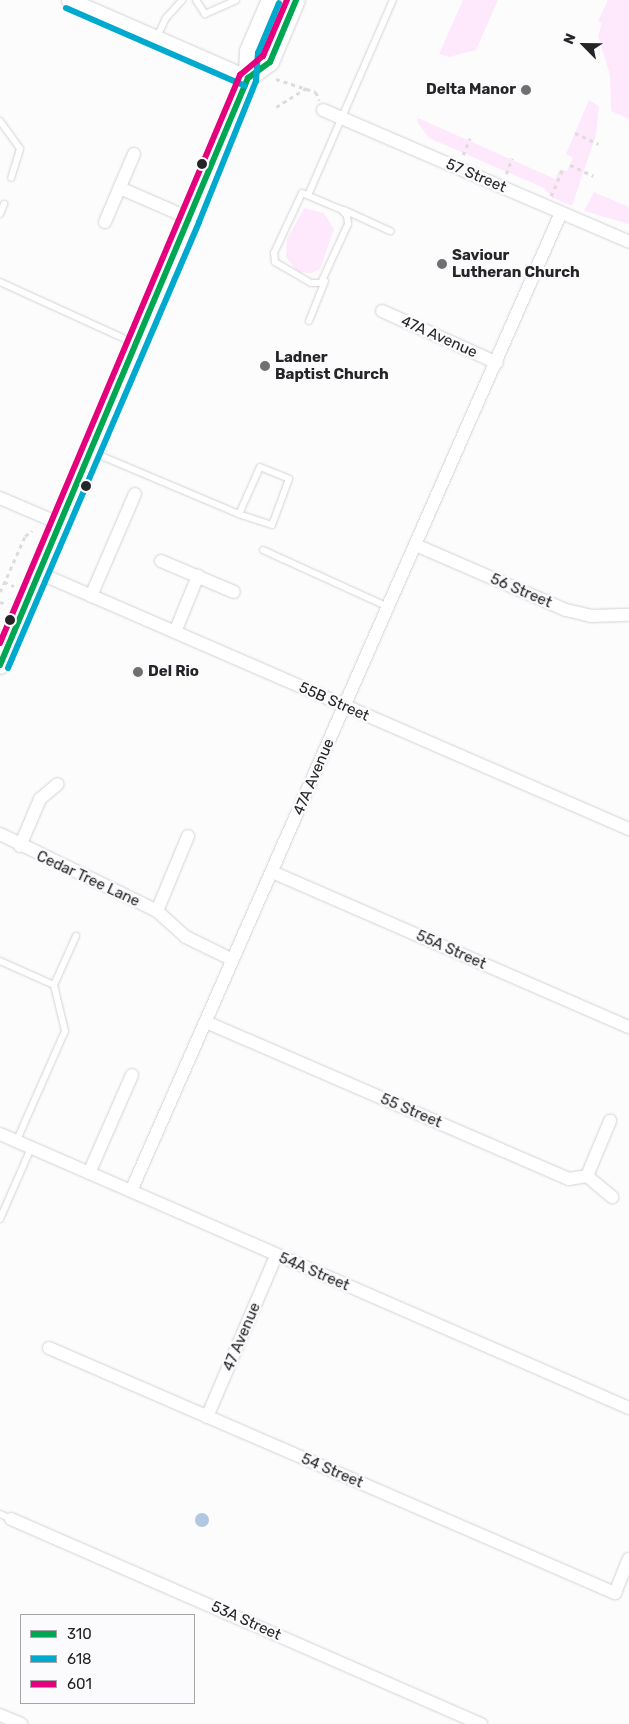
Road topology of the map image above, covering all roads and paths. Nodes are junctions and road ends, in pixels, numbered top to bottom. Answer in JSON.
{"nodes":[{"id":1,"x":69,"y":0,"type":"edge"},
{"id":2,"x":182,"y":0,"type":"edge"},
{"id":3,"x":196,"y":0,"type":"edge"},
{"id":4,"x":236,"y":0,"type":"edge"},
{"id":5,"x":271,"y":0,"type":"edge"},
{"id":6,"x":296,"y":0,"type":"edge"},
{"id":7,"x":393,"y":0,"type":"edge"},
{"id":8,"x":156,"y":38,"type":"junction"},
{"id":9,"x":248,"y":78,"type":"junction"},
{"id":10,"x":276,"y":79,"type":"dead end"},
{"id":11,"x":306,"y":88,"type":"junction"},
{"id":12,"x":276,"y":107,"type":"dead end"},
{"id":13,"x":323,"y":110,"type":"joint"},
{"id":14,"x":342,"y":118,"type":"junction"},
{"id":15,"x":0,"y":121,"type":"edge"},
{"id":16,"x":575,"y":134,"type":"dead end"},
{"id":17,"x":470,"y":138,"type":"dead end"},
{"id":18,"x":599,"y":144,"type":"dead end"},
{"id":19,"x":134,"y":154,"type":"dead end"},
{"id":20,"x":463,"y":155,"type":"dead end"},
{"id":21,"x":512,"y":158,"type":"dead end"},
{"id":22,"x":570,"y":165,"type":"dead end"},
{"id":23,"x":562,"y":170,"type":"dead end"},
{"id":24,"x":506,"y":174,"type":"dead end"},
{"id":25,"x":594,"y":176,"type":"dead end"},
{"id":26,"x":11,"y":178,"type":"dead end"},
{"id":27,"x":120,"y":188,"type":"junction"},
{"id":28,"x":309,"y":193,"type":"junction"},
{"id":29,"x":550,"y":199,"type":"dead end"},
{"id":30,"x":4,"y":204,"type":"dead end"},
{"id":31,"x":342,"y":210,"type":"junction"},
{"id":32,"x":561,"y":213,"type":"junction"},
{"id":33,"x":0,"y":214,"type":"edge"},
{"id":34,"x":191,"y":219,"type":"junction"},
{"id":35,"x":105,"y":222,"type":"dead end"},
{"id":36,"x":390,"y":231,"type":"dead end"},
{"id":37,"x":629,"y":242,"type":"edge"},
{"id":38,"x":327,"y":275,"type":"junction"},
{"id":39,"x":0,"y":282,"type":"edge"},
{"id":40,"x":382,"y":311,"type":"dead end"},
{"id":41,"x":309,"y":321,"type":"dead end"},
{"id":42,"x":137,"y":344,"type":"junction"},
{"id":43,"x":497,"y":363,"type":"junction"},
{"id":44,"x":91,"y":451,"type":"junction"},
{"id":45,"x":135,"y":494,"type":"dead end"},
{"id":46,"x":0,"y":498,"type":"edge"},
{"id":47,"x":239,"y":514,"type":"junction"},
{"id":48,"x":60,"y":524,"type":"junction"},
{"id":49,"x":32,"y":531,"type":"dead end"},
{"id":50,"x":418,"y":546,"type":"junction"},
{"id":51,"x":263,"y":550,"type":"dead end"},
{"id":52,"x":161,"y":561,"type":"dead end"},
{"id":53,"x":39,"y":573,"type":"junction"},
{"id":54,"x":198,"y":576,"type":"junction"},
{"id":55,"x":4,"y":582,"type":"junction"},
{"id":56,"x":14,"y":586,"type":"dead end"},
{"id":57,"x":0,"y":592,"type":"edge"},
{"id":58,"x":234,"y":592,"type":"dead end"},
{"id":59,"x":91,"y":596,"type":"junction"},
{"id":60,"x":0,"y":602,"type":"edge"},
{"id":61,"x":6,"y":604,"type":"dead end"},
{"id":62,"x":389,"y":608,"type":"junction"},
{"id":63,"x":629,"y":615,"type":"edge"},
{"id":64,"x":174,"y":632,"type":"junction"},
{"id":65,"x":0,"y":665,"type":"edge"},
{"id":66,"x":344,"y":706,"type":"junction"},
{"id":67,"x":58,"y":784,"type":"dead end"},
{"id":68,"x":629,"y":829,"type":"edge"},
{"id":69,"x":0,"y":834,"type":"edge"},
{"id":70,"x":188,"y":836,"type":"dead end"},
{"id":71,"x":20,"y":846,"type":"junction"},
{"id":72,"x":272,"y":872,"type":"junction"},
{"id":73,"x":156,"y":911,"type":"junction"},
{"id":74,"x":76,"y":936,"type":"dead end"},
{"id":75,"x":234,"y":960,"type":"junction"},
{"id":76,"x":0,"y":961,"type":"edge"},
{"id":77,"x":54,"y":984,"type":"junction"},
{"id":78,"x":206,"y":1022,"type":"junction"},
{"id":79,"x":629,"y":1027,"type":"edge"},
{"id":80,"x":132,"y":1075,"type":"dead end"},
{"id":81,"x":610,"y":1121,"type":"dead end"},
{"id":82,"x":0,"y":1134,"type":"edge"},
{"id":83,"x":16,"y":1142,"type":"junction"},
{"id":84,"x":31,"y":1148,"type":"junction"},
{"id":85,"x":89,"y":1173,"type":"junction"},
{"id":86,"x":587,"y":1176,"type":"junction"},
{"id":87,"x":131,"y":1191,"type":"junction"},
{"id":88,"x":612,"y":1197,"type":"dead end"},
{"id":89,"x":0,"y":1219,"type":"edge"},
{"id":90,"x":276,"y":1256,"type":"junction"},
{"id":91,"x":49,"y":1348,"type":"dead end"},
{"id":92,"x":629,"y":1408,"type":"edge"},
{"id":93,"x":207,"y":1417,"type":"junction"},
{"id":94,"x":5,"y":1516,"type":"edge"},
{"id":95,"x":629,"y":1559,"type":"edge"},
{"id":96,"x":0,"y":1715,"type":"edge"},
{"id":97,"x":20,"y":1724,"type":"edge"},
{"id":98,"x":481,"y":1724,"type":"edge"}],
"edges":[{"from":1,"to":8,"type":"street"},
{"from":2,"to":8,"type":"lane"},
{"from":3,"to":4,"type":"lane"},
{"from":5,"to":9,"type":"main road"},
{"from":6,"to":9,"type":"main road"},
{"from":7,"to":14,"type":"lane"},
{"from":8,"to":9,"type":"street"},
{"from":9,"to":34,"type":"main road"},
{"from":10,"to":11,"type":"path"},
{"from":11,"to":12,"type":"path"},
{"from":11,"to":13,"type":"path"},
{"from":13,"to":14,"type":"street","name":"57 Street"},
{"from":14,"to":28,"type":"lane"},
{"from":14,"to":32,"type":"street","name":"57 Street"},
{"from":15,"to":26,"type":"lane"},
{"from":16,"to":18,"type":"path"},
{"from":17,"to":20,"type":"path"},
{"from":19,"to":27,"type":"street"},
{"from":21,"to":24,"type":"path"},
{"from":22,"to":25,"type":"path"},
{"from":23,"to":29,"type":"path"},
{"from":27,"to":34,"type":"street"},
{"from":27,"to":35,"type":"street"},
{"from":28,"to":31,"type":"lane"},
{"from":28,"to":38,"type":"lane"},
{"from":30,"to":33,"type":"lane"},
{"from":31,"to":36,"type":"lane"},
{"from":31,"to":38,"type":"lane"},
{"from":32,"to":37,"type":"street","name":"57 Street"},
{"from":32,"to":43,"type":"street","name":"47A Avenue"},
{"from":34,"to":42,"type":"main road"},
{"from":38,"to":41,"type":"lane"},
{"from":39,"to":42,"type":"lane"},
{"from":40,"to":43,"type":"street","name":"47A Avenue"},
{"from":42,"to":44,"type":"main road"},
{"from":43,"to":50,"type":"street","name":"47A Avenue"},
{"from":44,"to":47,"type":"lane"},
{"from":44,"to":48,"type":"main road"},
{"from":45,"to":59,"type":"street"},
{"from":46,"to":48,"type":"street"},
{"from":47,"to":47,"type":"lane"},
{"from":48,"to":53,"type":"main road"},
{"from":49,"to":55,"type":"path"},
{"from":50,"to":62,"type":"street","name":"47A Avenue"},
{"from":50,"to":63,"type":"street","name":"56 Street"},
{"from":51,"to":62,"type":"lane"},
{"from":52,"to":54,"type":"street"},
{"from":53,"to":59,"type":"street","name":"55B Street"},
{"from":53,"to":65,"type":"main road"},
{"from":54,"to":58,"type":"street"},
{"from":54,"to":64,"type":"street"},
{"from":55,"to":56,"type":"path"},
{"from":55,"to":57,"type":"path"},
{"from":59,"to":64,"type":"street","name":"55B Street"},
{"from":60,"to":61,"type":"path"},
{"from":62,"to":66,"type":"street","name":"47A Avenue"},
{"from":64,"to":66,"type":"street","name":"55B Street"},
{"from":66,"to":68,"type":"street","name":"55B Street"},
{"from":66,"to":72,"type":"street","name":"47A Avenue"},
{"from":67,"to":71,"type":"street","name":"Cedar Tree Lane"},
{"from":69,"to":71,"type":"street","name":"Cedar Tree Lane"},
{"from":70,"to":73,"type":"street","name":"Cedar Tree Lane"},
{"from":71,"to":73,"type":"street","name":"Cedar Tree Lane"},
{"from":72,"to":75,"type":"street","name":"47A Avenue"},
{"from":72,"to":79,"type":"street","name":"55A Street"},
{"from":73,"to":75,"type":"street","name":"Cedar Tree Lane"},
{"from":74,"to":77,"type":"lane"},
{"from":75,"to":78,"type":"street","name":"47A Avenue"},
{"from":76,"to":77,"type":"lane"},
{"from":77,"to":83,"type":"lane"},
{"from":78,"to":86,"type":"street","name":"55 Street"},
{"from":78,"to":87,"type":"street","name":"47A Avenue"},
{"from":80,"to":85,"type":"street"},
{"from":81,"to":86,"type":"street"},
{"from":82,"to":83,"type":"street","name":"54A Street"},
{"from":83,"to":84,"type":"street","name":"54A Street"},
{"from":84,"to":85,"type":"street","name":"54A Street"},
{"from":84,"to":89,"type":"lane"},
{"from":85,"to":87,"type":"street","name":"54A Street"},
{"from":86,"to":88,"type":"street"},
{"from":87,"to":90,"type":"street","name":"54A Street"},
{"from":90,"to":92,"type":"street","name":"54A Street"},
{"from":90,"to":93,"type":"street","name":"47 Avenue"},
{"from":91,"to":93,"type":"street","name":"54 Street"},
{"from":93,"to":95,"type":"street","name":"54 Street"},
{"from":94,"to":98,"type":"street","name":"53A Street"},
{"from":96,"to":97,"type":"street"}]}
